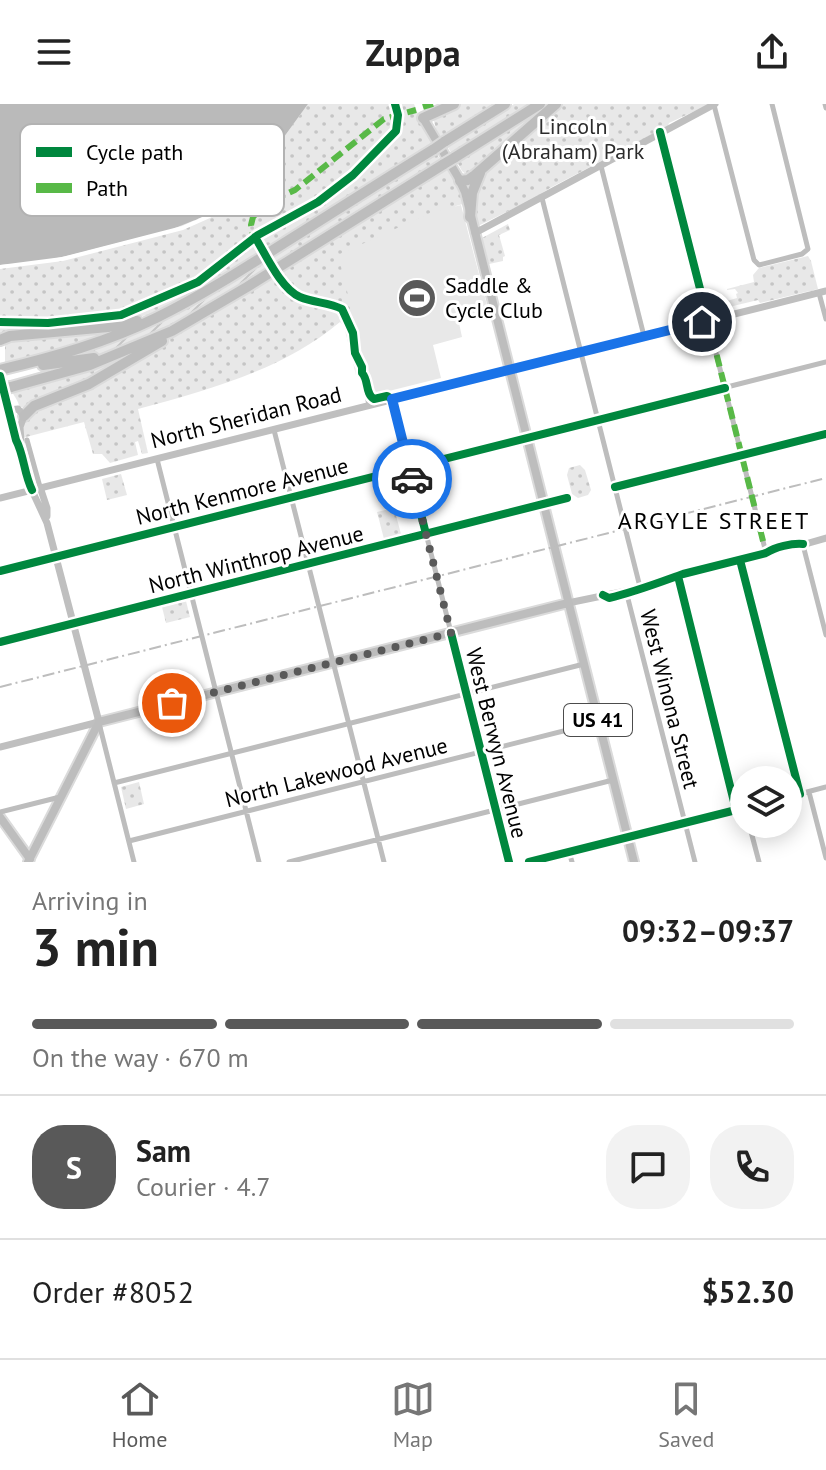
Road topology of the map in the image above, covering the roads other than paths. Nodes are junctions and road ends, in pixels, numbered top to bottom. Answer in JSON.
{"nodes":[{"id":1,"x":454,"y":104,"type":"edge"},
{"id":2,"x":505,"y":104,"type":"edge"},
{"id":3,"x":540,"y":104,"type":"edge"},
{"id":4,"x":556,"y":104,"type":"edge"},
{"id":5,"x":714,"y":104,"type":"edge"},
{"id":6,"x":772,"y":104,"type":"edge"},
{"id":7,"x":423,"y":118,"type":"joint"},
{"id":8,"x":660,"y":132,"type":"junction"},
{"id":9,"x":601,"y":165,"type":"junction"},
{"id":10,"x":485,"y":167,"type":"junction"},
{"id":11,"x":460,"y":181,"type":"junction"},
{"id":12,"x":542,"y":197,"type":"junction"},
{"id":13,"x":470,"y":217,"type":"junction"},
{"id":14,"x":475,"y":233,"type":"junction"},
{"id":15,"x":823,"y":292,"type":"edge"},
{"id":16,"x":155,"y":319,"type":"junction"},
{"id":17,"x":826,"y":319,"type":"edge"},
{"id":18,"x":708,"y":320,"type":"junction"},
{"id":19,"x":172,"y":331,"type":"junction"},
{"id":20,"x":644,"y":336,"type":"junction"},
{"id":21,"x":0,"y":340,"type":"edge"},
{"id":22,"x":581,"y":352,"type":"junction"},
{"id":23,"x":120,"y":353,"type":"junction"},
{"id":24,"x":826,"y":362,"type":"edge"},
{"id":25,"x":509,"y":369,"type":"junction"},
{"id":26,"x":3,"y":372,"type":"edge"},
{"id":27,"x":362,"y":373,"type":"dead end"},
{"id":28,"x":5,"y":388,"type":"edge"},
{"id":29,"x":725,"y":388,"type":"junction"},
{"id":30,"x":392,"y":399,"type":"junction"},
{"id":31,"x":369,"y":405,"type":"junction"},
{"id":32,"x":9,"y":410,"type":"junction"},
{"id":33,"x":24,"y":416,"type":"junction"},
{"id":34,"x":598,"y":419,"type":"junction"},
{"id":35,"x":274,"y":429,"type":"junction"},
{"id":36,"x":826,"y":434,"type":"edge"},
{"id":37,"x":526,"y":437,"type":"junction"},
{"id":38,"x":27,"y":440,"type":"dead end"},
{"id":39,"x":20,"y":448,"type":"junction"},
{"id":40,"x":741,"y":455,"type":"junction"},
{"id":41,"x":157,"y":458,"type":"junction"},
{"id":42,"x":409,"y":467,"type":"junction"},
{"id":43,"x":615,"y":487,"type":"junction"},
{"id":44,"x":36,"y":488,"type":"junction"},
{"id":45,"x":292,"y":497,"type":"junction"},
{"id":46,"x":0,"y":498,"type":"edge"},
{"id":47,"x":567,"y":498,"type":"dead end"},
{"id":48,"x":544,"y":505,"type":"junction"},
{"id":49,"x":174,"y":526,"type":"junction"},
{"id":50,"x":426,"y":534,"type":"junction"},
{"id":51,"x":826,"y":538,"type":"edge"},
{"id":52,"x":803,"y":544,"type":"junction"},
{"id":53,"x":766,"y":553,"type":"junction"},
{"id":54,"x":56,"y":556,"type":"junction"},
{"id":55,"x":740,"y":560,"type":"junction"},
{"id":56,"x":309,"y":564,"type":"junction"},
{"id":57,"x":0,"y":571,"type":"edge"},
{"id":58,"x":678,"y":576,"type":"junction"},
{"id":59,"x":640,"y":585,"type":"junction"},
{"id":60,"x":626,"y":591,"type":"junction"},
{"id":61,"x":191,"y":594,"type":"junction"},
{"id":62,"x":603,"y":595,"type":"junction"},
{"id":63,"x":568,"y":603,"type":"junction"},
{"id":64,"x":823,"y":608,"type":"edge"},
{"id":65,"x":73,"y":624,"type":"junction"},
{"id":66,"x":451,"y":633,"type":"junction"},
{"id":67,"x":826,"y":635,"type":"edge"},
{"id":68,"x":0,"y":642,"type":"edge"},
{"id":69,"x":333,"y":663,"type":"junction"},
{"id":70,"x":584,"y":664,"type":"junction"},
{"id":71,"x":216,"y":692,"type":"junction"},
{"id":72,"x":466,"y":694,"type":"junction"},
{"id":73,"x":99,"y":722,"type":"junction"},
{"id":74,"x":599,"y":722,"type":"junction"},
{"id":75,"x":349,"y":724,"type":"junction"},
{"id":76,"x":0,"y":747,"type":"edge"},
{"id":77,"x":481,"y":752,"type":"junction"},
{"id":78,"x":231,"y":753,"type":"junction"},
{"id":79,"x":793,"y":766,"type":"edge"},
{"id":80,"x":613,"y":780,"type":"junction"},
{"id":81,"x":364,"y":782,"type":"junction"},
{"id":82,"x":114,"y":783,"type":"junction"},
{"id":83,"x":730,"y":786,"type":"edge"},
{"id":84,"x":826,"y":787,"type":"edge"},
{"id":85,"x":809,"y":792,"type":"junction"},
{"id":86,"x":802,"y":794,"type":"edge"},
{"id":87,"x":61,"y":796,"type":"junction"},
{"id":88,"x":496,"y":810,"type":"junction"},
{"id":89,"x":246,"y":811,"type":"junction"},
{"id":90,"x":730,"y":812,"type":"edge"},
{"id":91,"x":0,"y":814,"type":"edge"},
{"id":92,"x":685,"y":823,"type":"junction"},
{"id":93,"x":628,"y":838,"type":"junction"},
{"id":94,"x":753,"y":838,"type":"edge"},
{"id":95,"x":378,"y":839,"type":"junction"},
{"id":96,"x":129,"y":841,"type":"junction"},
{"id":97,"x":569,"y":852,"type":"junction"},
{"id":98,"x":826,"y":858,"type":"edge"},
{"id":99,"x":29,"y":860,"type":"edge"},
{"id":100,"x":134,"y":862,"type":"edge"},
{"id":101,"x":259,"y":862,"type":"edge"},
{"id":102,"x":289,"y":862,"type":"edge"},
{"id":103,"x":384,"y":862,"type":"edge"},
{"id":104,"x":509,"y":862,"type":"edge"},
{"id":105,"x":529,"y":862,"type":"edge"},
{"id":106,"x":572,"y":862,"type":"edge"},
{"id":107,"x":634,"y":862,"type":"edge"},
{"id":108,"x":695,"y":862,"type":"edge"},
{"id":109,"x":759,"y":862,"type":"edge"}],
"edges":[{"from":1,"to":7,"type":"highway","number":"US 41"},
{"from":2,"to":16,"type":"highway","bridge":true},
{"from":3,"to":19,"type":"highway","bridge":true},
{"from":4,"to":10,"type":"highway","number":"US 41"},
{"from":5,"to":6,"type":"street"},
{"from":5,"to":8,"type":"main road"},
{"from":7,"to":11,"type":"main road","number":"US 41"},
{"from":8,"to":9,"type":"main road"},
{"from":8,"to":18,"type":"street"},
{"from":9,"to":12,"type":"main road"},
{"from":9,"to":20,"type":"street"},
{"from":10,"to":11,"type":"highway"},
{"from":10,"to":13,"type":"highway","number":"US 41"},
{"from":11,"to":13,"type":"main road","number":"US 41"},
{"from":12,"to":14,"type":"main road"},
{"from":12,"to":22,"type":"street","name":"West Winona Street"},
{"from":13,"to":14,"type":"main road","number":"US 41"},
{"from":14,"to":25,"type":"main road","number":"US 41"},
{"from":15,"to":17,"type":"street"},
{"from":15,"to":18,"type":"main road","name":"North Sheridan Road"},
{"from":16,"to":21,"type":"highway"},
{"from":16,"to":26,"type":"highway"},
{"from":18,"to":20,"type":"main road","name":"North Sheridan Road"},
{"from":18,"to":29,"type":"street"},
{"from":19,"to":23,"type":"highway"},
{"from":19,"to":33,"type":"highway"},
{"from":20,"to":22,"type":"main road","name":"North Sheridan Road"},
{"from":22,"to":25,"type":"main road","name":"North Sheridan Road"},
{"from":22,"to":34,"type":"street","name":"West Winona Street"},
{"from":23,"to":26,"type":"highway"},
{"from":23,"to":28,"type":"highway"},
{"from":24,"to":29,"type":"street","name":"North Kenmore Avenue"},
{"from":25,"to":30,"type":"main road","name":"North Sheridan Road"},
{"from":25,"to":37,"type":"main road","number":"US 41"},
{"from":26,"to":32,"type":"main road"},
{"from":27,"to":31,"type":"street"},
{"from":29,"to":34,"type":"street","name":"North Kenmore Avenue"},
{"from":29,"to":40,"type":"street"},
{"from":30,"to":31,"type":"main road","name":"North Sheridan Road"},
{"from":30,"to":42,"type":"street","name":"West Berwyn Avenue"},
{"from":31,"to":35,"type":"main road","name":"North Sheridan Road"},
{"from":32,"to":33,"type":"main road"},
{"from":32,"to":39,"type":"main road"},
{"from":33,"to":39,"type":"main road"},
{"from":34,"to":37,"type":"street","name":"North Kenmore Avenue"},
{"from":34,"to":43,"type":"street","name":"West Winona Street"},
{"from":35,"to":41,"type":"main road","name":"North Sheridan Road"},
{"from":35,"to":45,"type":"street"},
{"from":36,"to":40,"type":"street"},
{"from":37,"to":42,"type":"street","name":"North Kenmore Avenue"},
{"from":37,"to":48,"type":"main road","number":"US 41"},
{"from":38,"to":44,"type":"street"},
{"from":39,"to":44,"type":"main road"},
{"from":40,"to":43,"type":"street"},
{"from":40,"to":53,"type":"street"},
{"from":41,"to":44,"type":"main road","name":"North Sheridan Road"},
{"from":41,"to":49,"type":"street"},
{"from":42,"to":45,"type":"street","name":"North Kenmore Avenue"},
{"from":42,"to":50,"type":"street","name":"West Berwyn Avenue"},
{"from":43,"to":59,"type":"street","name":"West Winona Street"},
{"from":44,"to":46,"type":"main road","name":"North Sheridan Road"},
{"from":44,"to":54,"type":"main road"},
{"from":45,"to":49,"type":"street","name":"North Kenmore Avenue"},
{"from":45,"to":56,"type":"street"},
{"from":47,"to":48,"type":"street","name":"North Winthrop Avenue"},
{"from":48,"to":50,"type":"street","name":"North Winthrop Avenue"},
{"from":48,"to":63,"type":"main road","number":"US 41"},
{"from":49,"to":54,"type":"street","name":"North Kenmore Avenue"},
{"from":49,"to":61,"type":"street"},
{"from":50,"to":56,"type":"street","name":"North Winthrop Avenue"},
{"from":50,"to":66,"type":"street","name":"West Berwyn Avenue"},
{"from":51,"to":52,"type":"main road"},
{"from":52,"to":53,"type":"main road"},
{"from":52,"to":64,"type":"street"},
{"from":53,"to":55,"type":"main road"},
{"from":54,"to":57,"type":"street","name":"North Kenmore Avenue"},
{"from":54,"to":65,"type":"main road"},
{"from":55,"to":58,"type":"main road"},
{"from":55,"to":79,"type":"street"},
{"from":56,"to":61,"type":"street","name":"North Winthrop Avenue"},
{"from":56,"to":69,"type":"street"},
{"from":58,"to":59,"type":"main road"},
{"from":58,"to":83,"type":"street"},
{"from":59,"to":60,"type":"main road"},
{"from":59,"to":62,"type":"main road"},
{"from":60,"to":62,"type":"main road"},
{"from":60,"to":92,"type":"street","name":"West Winona Street"},
{"from":61,"to":65,"type":"street","name":"North Winthrop Avenue"},
{"from":61,"to":71,"type":"street"},
{"from":62,"to":63,"type":"main road"},
{"from":63,"to":66,"type":"main road"},
{"from":63,"to":70,"type":"main road","number":"US 41"},
{"from":64,"to":67,"type":"street"},
{"from":65,"to":68,"type":"street","name":"North Winthrop Avenue"},
{"from":65,"to":73,"type":"main road"},
{"from":66,"to":69,"type":"main road"},
{"from":66,"to":72,"type":"street","name":"West Berwyn Avenue"},
{"from":69,"to":71,"type":"main road"},
{"from":69,"to":75,"type":"street"},
{"from":70,"to":72,"type":"street"},
{"from":70,"to":74,"type":"main road","number":"US 41"},
{"from":71,"to":73,"type":"main road"},
{"from":71,"to":78,"type":"street"},
{"from":72,"to":75,"type":"street"},
{"from":72,"to":77,"type":"street","name":"West Berwyn Avenue"},
{"from":73,"to":76,"type":"main road"},
{"from":73,"to":82,"type":"street"},
{"from":73,"to":87,"type":"main road"},
{"from":74,"to":77,"type":"street","name":"North Lakewood Avenue"},
{"from":74,"to":80,"type":"main road","number":"US 41"},
{"from":75,"to":78,"type":"street"},
{"from":75,"to":81,"type":"street"},
{"from":77,"to":81,"type":"street","name":"North Lakewood Avenue"},
{"from":77,"to":88,"type":"street","name":"West Berwyn Avenue"},
{"from":78,"to":82,"type":"street"},
{"from":78,"to":89,"type":"street"},
{"from":80,"to":88,"type":"street"},
{"from":80,"to":93,"type":"main road","number":"US 41"},
{"from":81,"to":89,"type":"street","name":"North Lakewood Avenue"},
{"from":81,"to":95,"type":"street"},
{"from":82,"to":96,"type":"street"},
{"from":84,"to":85,"type":"street"},
{"from":85,"to":86,"type":"street"},
{"from":85,"to":98,"type":"street"},
{"from":87,"to":91,"type":"street"},
{"from":87,"to":99,"type":"main road"},
{"from":88,"to":95,"type":"street"},
{"from":88,"to":104,"type":"street","name":"West Berwyn Avenue"},
{"from":89,"to":96,"type":"street","name":"North Lakewood Avenue"},
{"from":89,"to":101,"type":"street"},
{"from":90,"to":92,"type":"street"},
{"from":91,"to":99,"type":"main road"},
{"from":92,"to":93,"type":"street"},
{"from":92,"to":108,"type":"street","name":"West Winona Street"},
{"from":93,"to":97,"type":"street"},
{"from":93,"to":107,"type":"main road","number":"US 41"},
{"from":94,"to":109,"type":"street"},
{"from":95,"to":102,"type":"street"},
{"from":95,"to":103,"type":"street"},
{"from":96,"to":100,"type":"street"},
{"from":97,"to":105,"type":"street"},
{"from":97,"to":106,"type":"street"}]}
